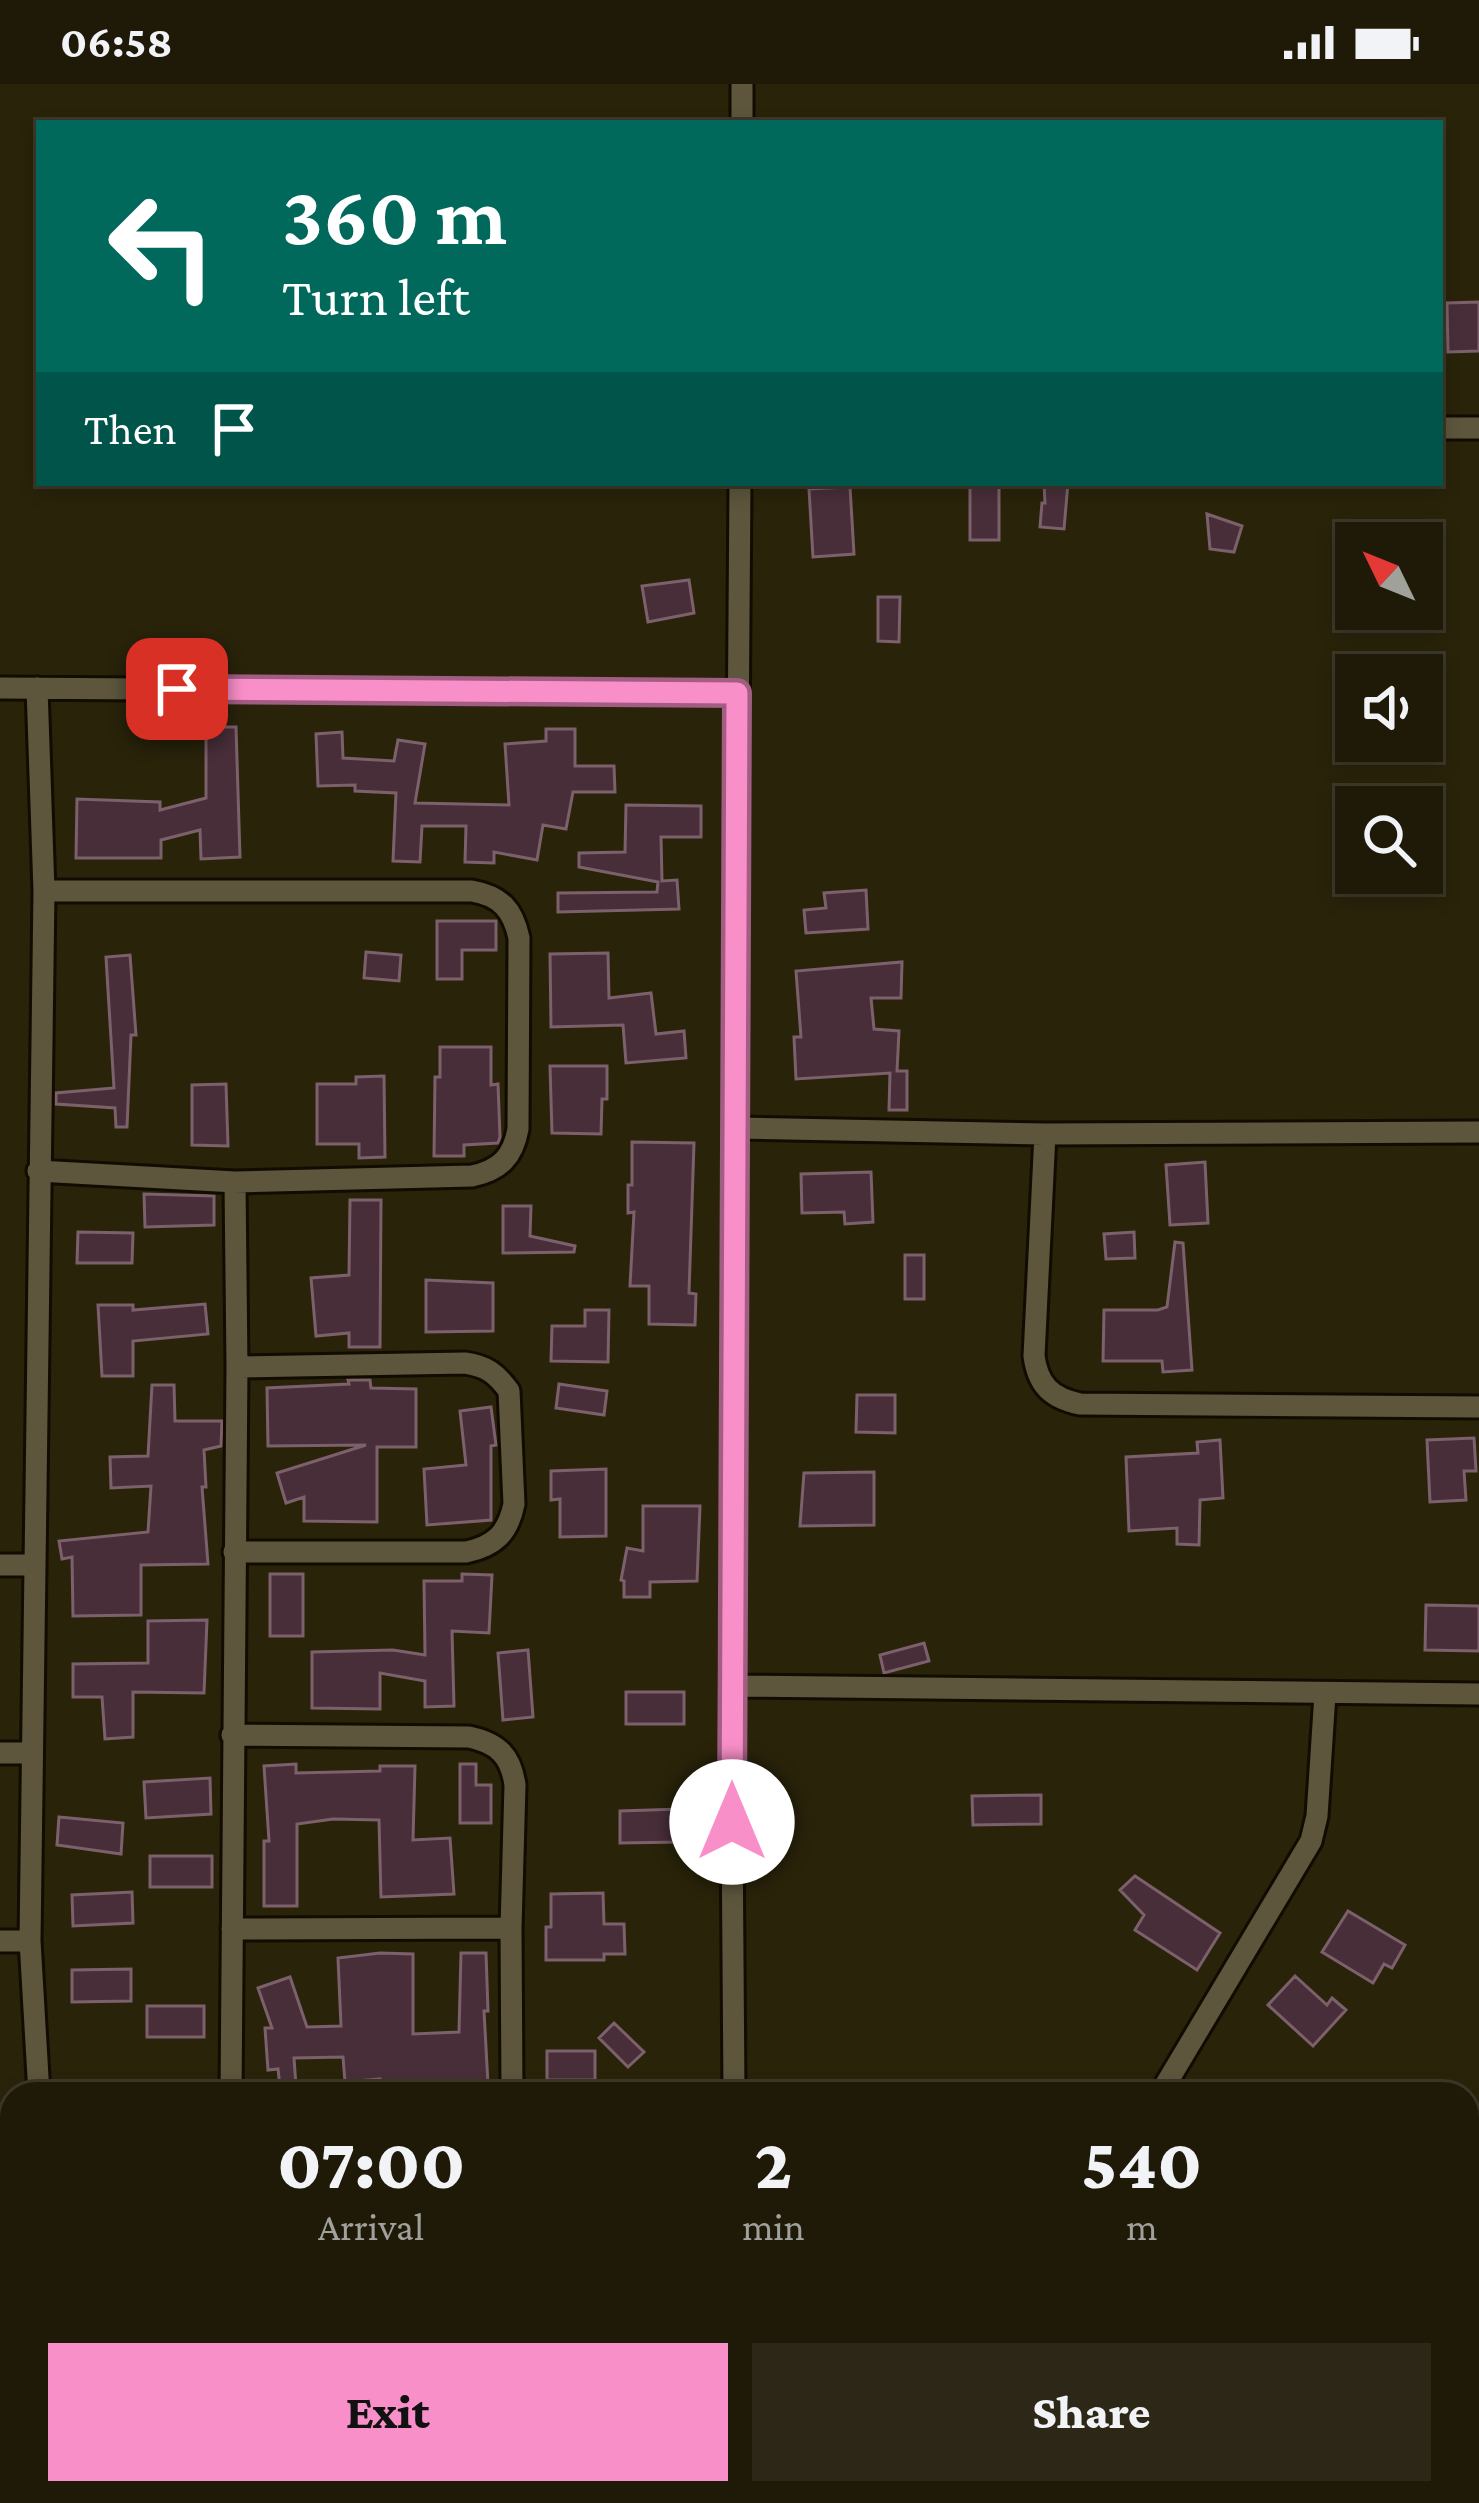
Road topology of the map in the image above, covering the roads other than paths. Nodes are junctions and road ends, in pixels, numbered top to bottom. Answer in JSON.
{"nodes":[{"id":1,"x":742,"y":84,"type":"edge"},
{"id":2,"x":742,"y":120,"type":"edge"},
{"id":3,"x":1443,"y":428,"type":"edge"},
{"id":4,"x":1479,"y":428,"type":"edge"},
{"id":5,"x":740,"y":486,"type":"edge"},
{"id":6,"x":0,"y":688,"type":"edge"},
{"id":7,"x":38,"y":688,"type":"junction"},
{"id":8,"x":737,"y":693,"type":"junction"},
{"id":9,"x":44,"y":891,"type":"junction"},
{"id":10,"x":735,"y":1128,"type":"junction"},
{"id":11,"x":1479,"y":1132,"type":"edge"},
{"id":12,"x":1045,"y":1134,"type":"junction"},
{"id":13,"x":38,"y":1171,"type":"junction"},
{"id":14,"x":235,"y":1182,"type":"junction"},
{"id":15,"x":238,"y":1367,"type":"junction"},
{"id":16,"x":1479,"y":1407,"type":"edge"},
{"id":17,"x":234,"y":1552,"type":"junction"},
{"id":18,"x":0,"y":1565,"type":"edge"},
{"id":19,"x":34,"y":1565,"type":"junction"},
{"id":20,"x":731,"y":1686,"type":"junction"},
{"id":21,"x":1324,"y":1694,"type":"junction"},
{"id":22,"x":1479,"y":1694,"type":"edge"},
{"id":23,"x":232,"y":1735,"type":"junction"},
{"id":24,"x":0,"y":1753,"type":"edge"},
{"id":25,"x":32,"y":1753,"type":"junction"},
{"id":26,"x":511,"y":1928,"type":"junction"},
{"id":27,"x":232,"y":1929,"type":"junction"},
{"id":28,"x":0,"y":1941,"type":"edge"},
{"id":29,"x":30,"y":1941,"type":"junction"},
{"id":30,"x":38,"y":2082,"type":"edge"},
{"id":31,"x":231,"y":2082,"type":"edge"},
{"id":32,"x":512,"y":2082,"type":"edge"},
{"id":33,"x":734,"y":2082,"type":"edge"},
{"id":34,"x":1167,"y":2082,"type":"edge"}],
"edges":[{"from":1,"to":2,"type":"street"},
{"from":3,"to":4,"type":"street"},
{"from":5,"to":8,"type":"street"},
{"from":6,"to":7,"type":"street"},
{"from":7,"to":8,"type":"street"},
{"from":7,"to":9,"type":"street"},
{"from":8,"to":10,"type":"street"},
{"from":9,"to":13,"type":"street"},
{"from":9,"to":14,"type":"street"},
{"from":10,"to":12,"type":"street"},
{"from":10,"to":20,"type":"street"},
{"from":11,"to":12,"type":"street"},
{"from":12,"to":16,"type":"street"},
{"from":13,"to":14,"type":"street"},
{"from":13,"to":19,"type":"street"},
{"from":14,"to":15,"type":"street"},
{"from":15,"to":17,"type":"street"},
{"from":15,"to":17,"type":"street"},
{"from":17,"to":23,"type":"street"},
{"from":18,"to":19,"type":"street"},
{"from":19,"to":25,"type":"street"},
{"from":20,"to":21,"type":"street"},
{"from":20,"to":33,"type":"street"},
{"from":21,"to":22,"type":"street"},
{"from":21,"to":34,"type":"street"},
{"from":23,"to":26,"type":"street"},
{"from":23,"to":27,"type":"street"},
{"from":24,"to":25,"type":"street"},
{"from":25,"to":29,"type":"street"},
{"from":26,"to":27,"type":"street"},
{"from":26,"to":32,"type":"street"},
{"from":27,"to":31,"type":"street"},
{"from":28,"to":29,"type":"street"},
{"from":29,"to":30,"type":"street"}]}
